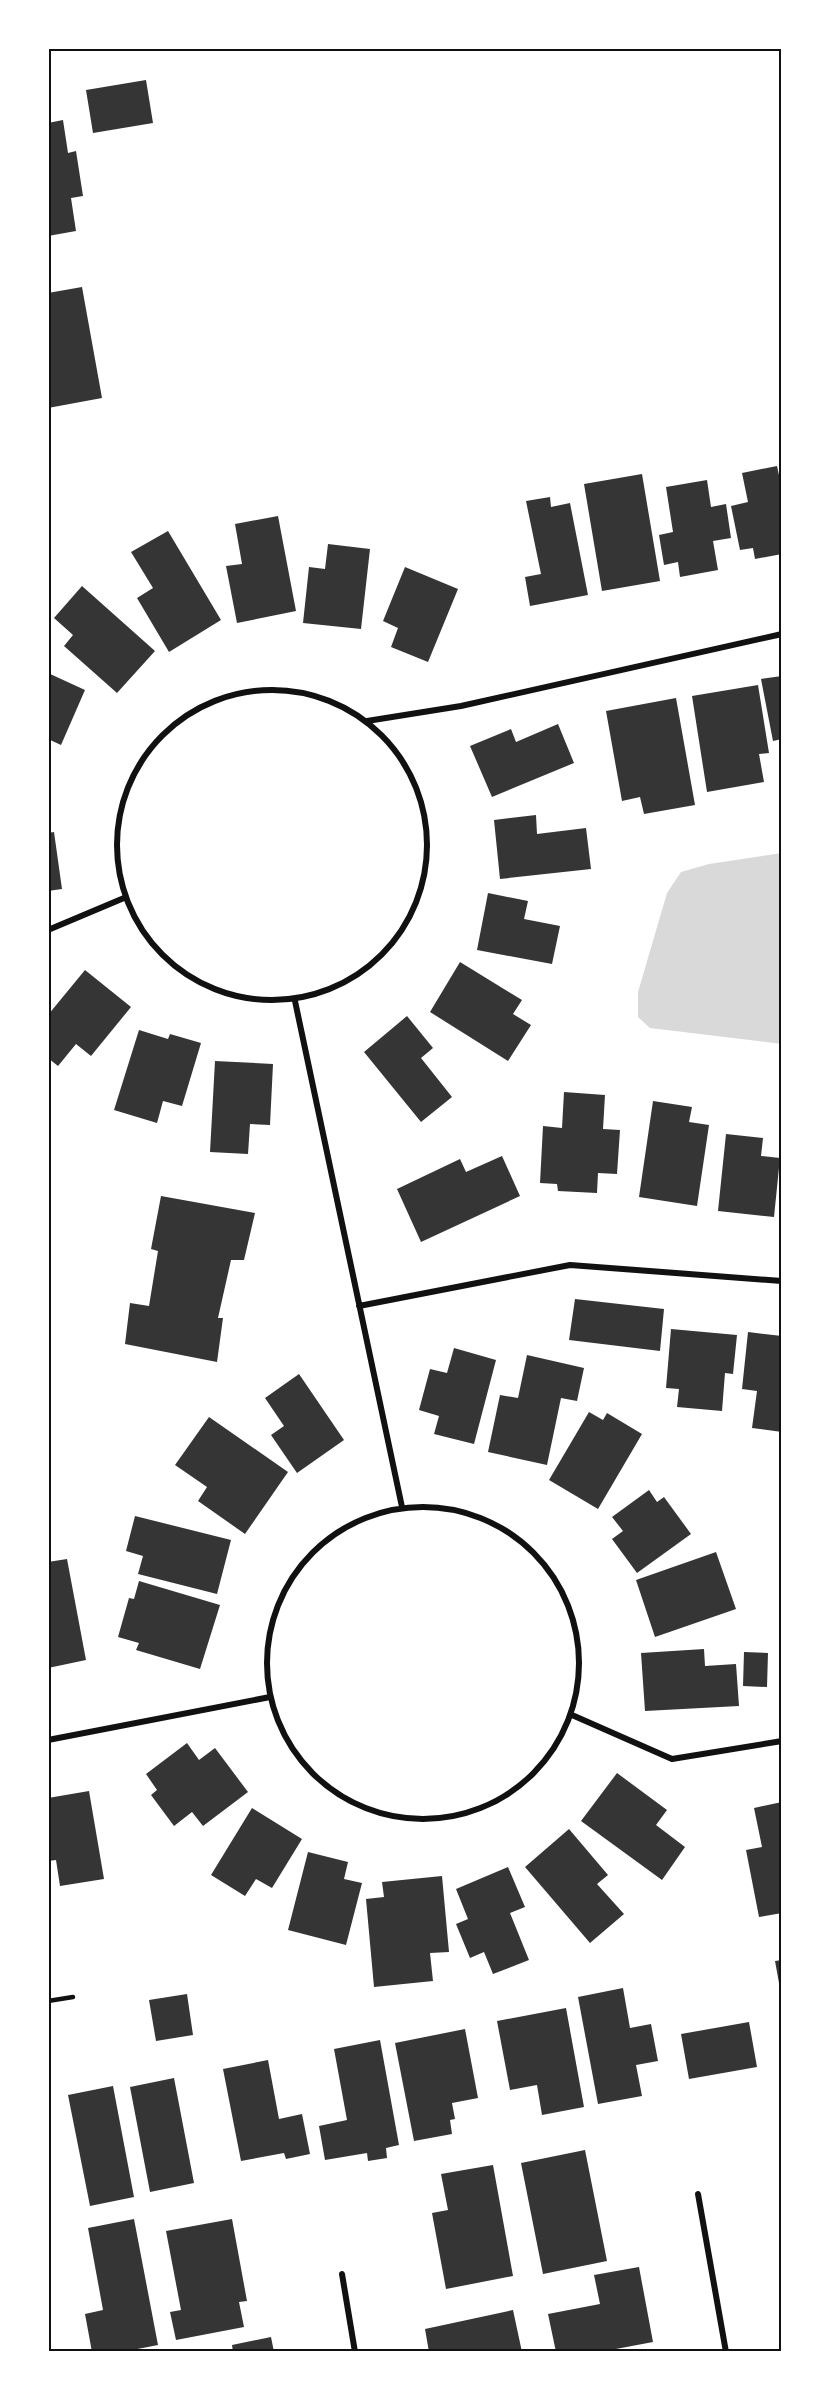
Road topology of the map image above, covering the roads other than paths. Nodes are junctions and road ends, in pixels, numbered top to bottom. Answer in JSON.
{"nodes":[{"id":1,"x":782,"y":634,"type":"edge"},
{"id":2,"x":367,"y":721,"type":"junction"},
{"id":3,"x":124,"y":898,"type":"junction"},
{"id":4,"x":48,"y":930,"type":"edge"},
{"id":5,"x":295,"y":1001,"type":"junction"},
{"id":6,"x":782,"y":1281,"type":"edge"},
{"id":7,"x":359,"y":1306,"type":"junction"},
{"id":8,"x":402,"y":1507,"type":"junction"},
{"id":9,"x":270,"y":1697,"type":"junction"},
{"id":10,"x":572,"y":1715,"type":"junction"},
{"id":11,"x":48,"y":1740,"type":"edge"},
{"id":12,"x":782,"y":1740,"type":"edge"},
{"id":13,"x":73,"y":1997,"type":"dead end"},
{"id":14,"x":48,"y":2001,"type":"edge"},
{"id":15,"x":698,"y":2194,"type":"dead end"},
{"id":16,"x":342,"y":2274,"type":"dead end"},
{"id":17,"x":355,"y":2352,"type":"edge"},
{"id":18,"x":726,"y":2352,"type":"edge"}],
"edges":[{"from":1,"to":2,"type":"street"},
{"from":2,"to":3,"type":"street"},
{"from":2,"to":5,"type":"street"},
{"from":3,"to":4,"type":"street"},
{"from":3,"to":5,"type":"street"},
{"from":5,"to":7,"type":"street"},
{"from":6,"to":7,"type":"street"},
{"from":7,"to":8,"type":"street"},
{"from":8,"to":9,"type":"street"},
{"from":8,"to":10,"type":"street"},
{"from":9,"to":10,"type":"street"},
{"from":9,"to":11,"type":"street"},
{"from":10,"to":12,"type":"street"},
{"from":13,"to":14,"type":"lane"},
{"from":15,"to":18,"type":"street"},
{"from":16,"to":17,"type":"street"}]}
